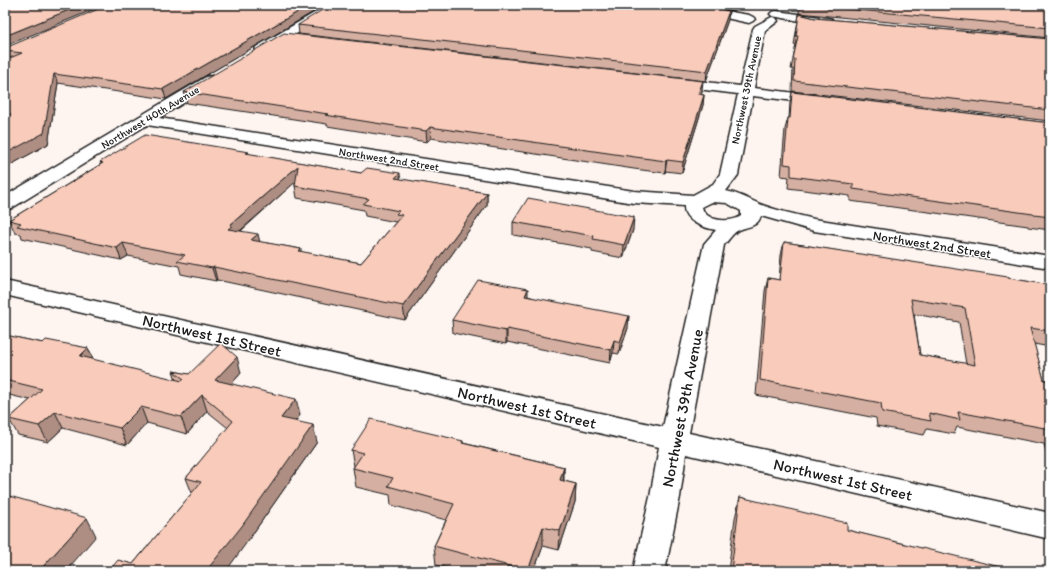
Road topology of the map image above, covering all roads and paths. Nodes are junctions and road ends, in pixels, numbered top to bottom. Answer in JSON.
{"nodes":[{"id":1,"x":336,"y":5,"type":"edge"},
{"id":2,"x":641,"y":5,"type":"edge"},
{"id":3,"x":763,"y":16,"type":"edge"},
{"id":4,"x":837,"y":23,"type":"edge"},
{"id":5,"x":281,"y":38,"type":"junction"},
{"id":6,"x":303,"y":40,"type":"edge"},
{"id":7,"x":249,"y":57,"type":"edge"},
{"id":8,"x":222,"y":73,"type":"edge"},
{"id":9,"x":658,"y":80,"type":"edge"},
{"id":10,"x":747,"y":91,"type":"junction"},
{"id":11,"x":830,"y":101,"type":"edge"},
{"id":12,"x":144,"y":120,"type":"junction"},
{"id":13,"x":729,"y":175,"type":"junction"},
{"id":14,"x":5,"y":204,"type":"edge"},
{"id":15,"x":744,"y":204,"type":"junction"},
{"id":16,"x":700,"y":208,"type":"junction"},
{"id":17,"x":814,"y":225,"type":"junction"},
{"id":18,"x":729,"y":231,"type":"junction"},
{"id":19,"x":1050,"y":262,"type":"edge"},
{"id":20,"x":5,"y":288,"type":"edge"},
{"id":21,"x":674,"y":440,"type":"junction"},
{"id":22,"x":1050,"y":526,"type":"edge"},
{"id":23,"x":649,"y":571,"type":"edge"}],
"edges":[{"from":1,"to":5,"type":"street"},
{"from":2,"to":3,"type":"street"},
{"from":3,"to":4,"type":"street"},
{"from":3,"to":10,"type":"street","name":"Northwest 39th Avenue"},
{"from":5,"to":6,"type":"street"},
{"from":5,"to":7,"type":"street"},
{"from":8,"to":12,"type":"street","name":"Northwest 40th Avenue"},
{"from":9,"to":10,"type":"street"},
{"from":10,"to":11,"type":"street"},
{"from":10,"to":13,"type":"street","name":"Northwest 39th Avenue"},
{"from":12,"to":14,"type":"street","name":"Northwest 40th Avenue"},
{"from":12,"to":16,"type":"street","name":"Northwest 2nd Street"},
{"from":13,"to":15,"type":"street"},
{"from":13,"to":16,"type":"street","name":"Northwest 39th Avenue"},
{"from":15,"to":16,"type":"street","name":"Northwest 2nd Street"},
{"from":15,"to":17,"type":"street","name":"Northwest 2nd Street"},
{"from":15,"to":18,"type":"street"},
{"from":16,"to":18,"type":"street"},
{"from":17,"to":18,"type":"street","name":"Northwest 2nd Street"},
{"from":17,"to":19,"type":"street","name":"Northwest 2nd Street"},
{"from":18,"to":21,"type":"street","name":"Northwest 39th Avenue"},
{"from":20,"to":21,"type":"street","name":"Northwest 1st Street"},
{"from":21,"to":22,"type":"street","name":"Northwest 1st Street"},
{"from":21,"to":23,"type":"street","name":"Northwest 39th Avenue"}]}
